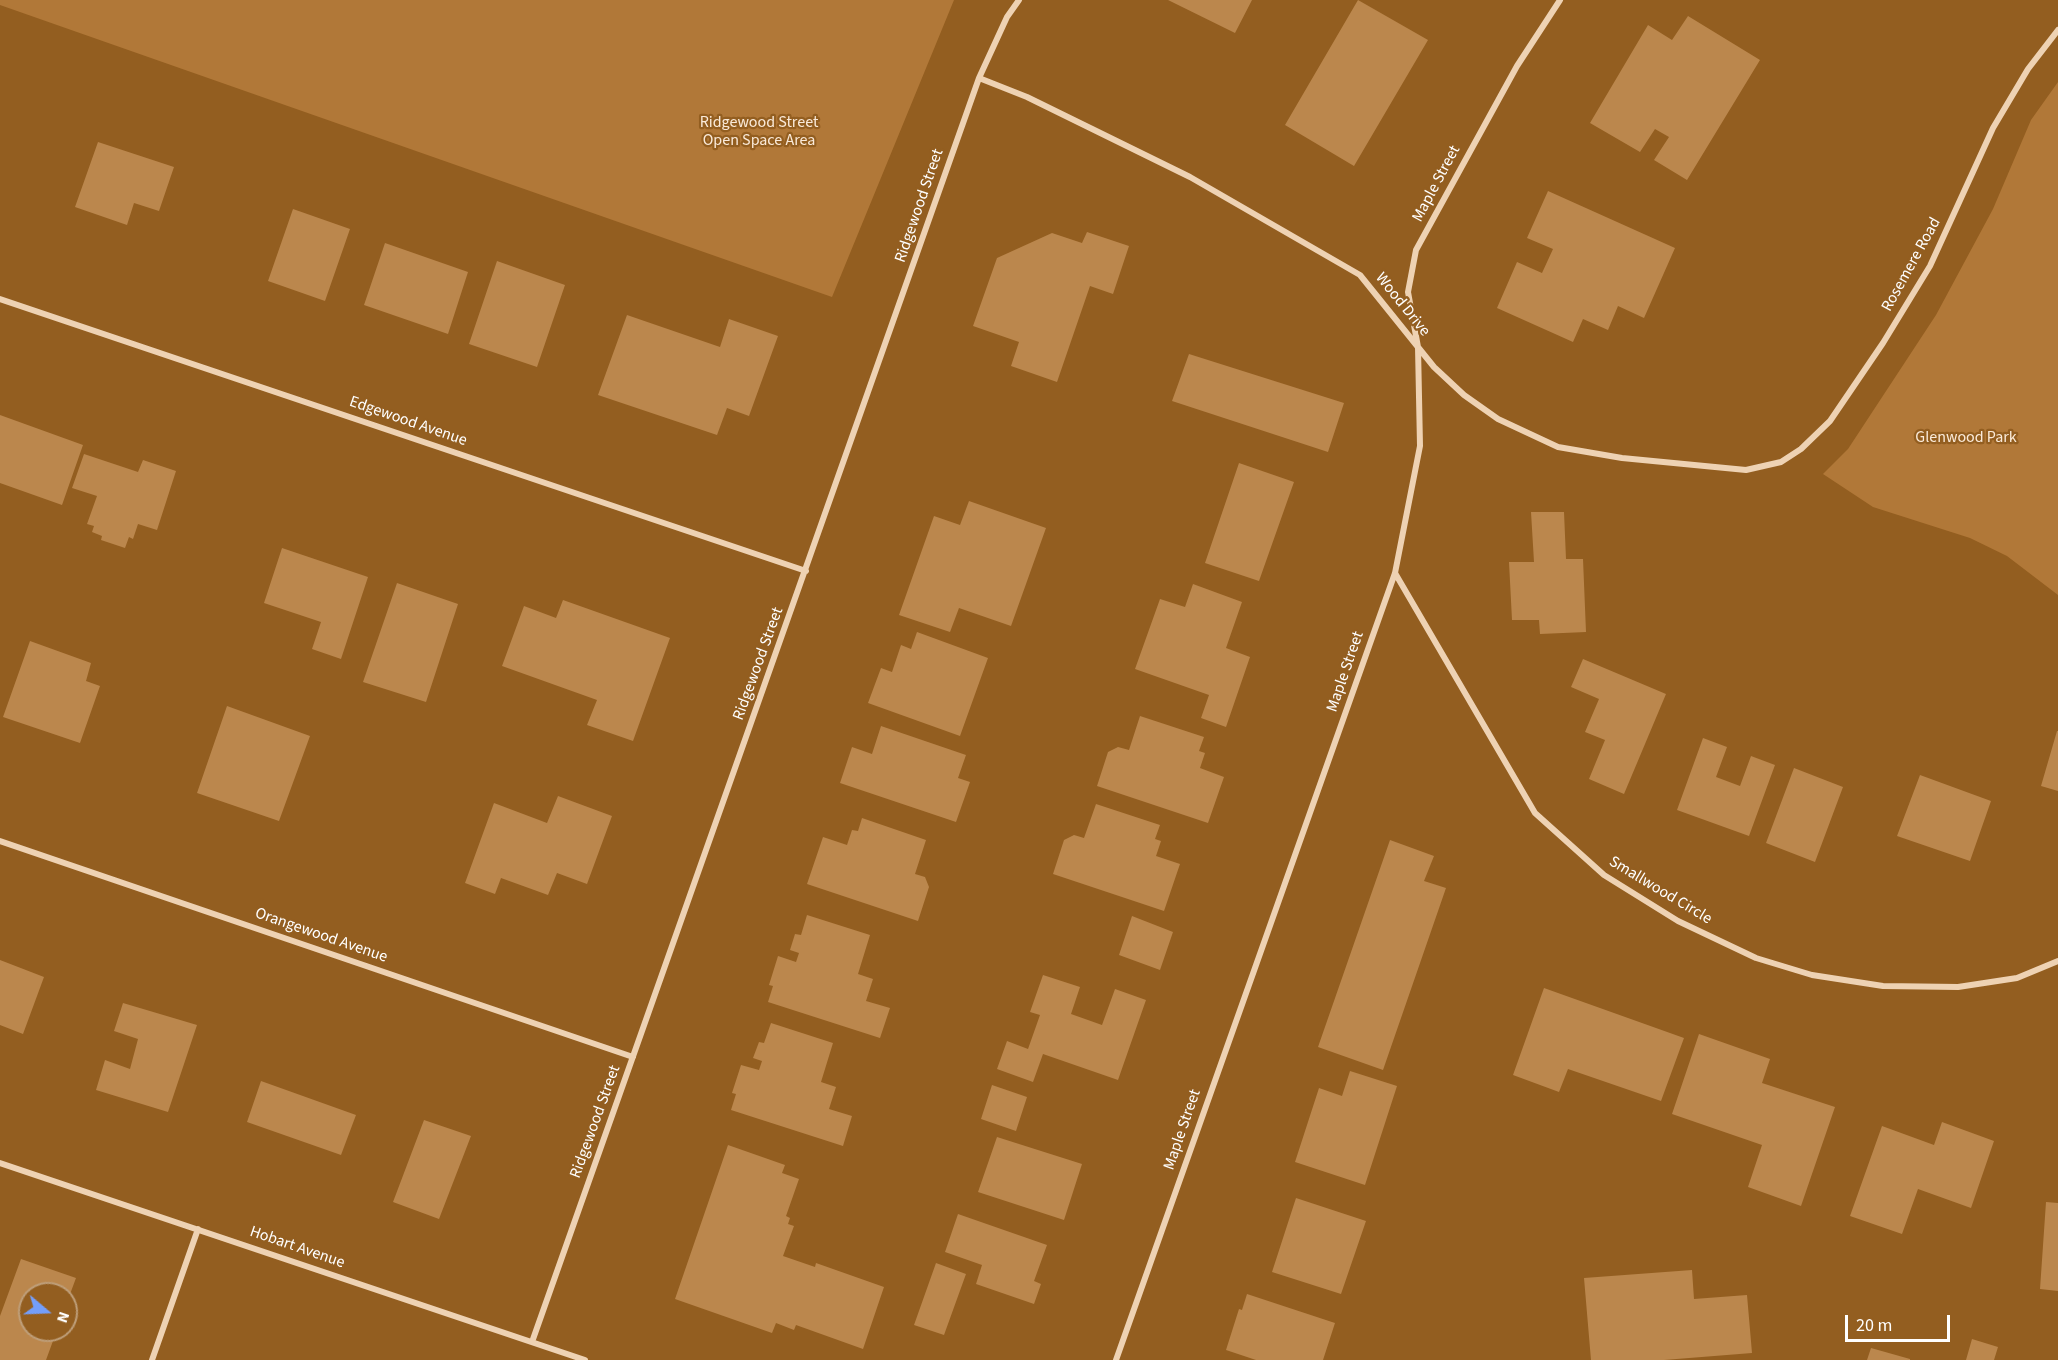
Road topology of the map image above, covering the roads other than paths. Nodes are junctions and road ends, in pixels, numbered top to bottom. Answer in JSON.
{"nodes":[{"id":1,"x":1018,"y":0,"type":"edge"},
{"id":2,"x":1560,"y":0,"type":"edge"},
{"id":3,"x":2058,"y":30,"type":"edge"},
{"id":4,"x":979,"y":78,"type":"junction"},
{"id":5,"x":0,"y":298,"type":"edge"},
{"id":6,"x":1418,"y":347,"type":"junction"},
{"id":7,"x":1746,"y":470,"type":"joint"},
{"id":8,"x":806,"y":571,"type":"junction"},
{"id":9,"x":1395,"y":573,"type":"junction"},
{"id":10,"x":0,"y":841,"type":"edge"},
{"id":11,"x":2058,"y":961,"type":"edge"},
{"id":12,"x":633,"y":1057,"type":"junction"},
{"id":13,"x":0,"y":1162,"type":"edge"},
{"id":14,"x":198,"y":1229,"type":"junction"},
{"id":15,"x":532,"y":1342,"type":"junction"},
{"id":16,"x":152,"y":1360,"type":"edge"},
{"id":17,"x":585,"y":1360,"type":"edge"},
{"id":18,"x":1116,"y":1360,"type":"edge"}],
"edges":[{"from":1,"to":4,"type":"street","name":"Ridgewood Street"},
{"from":2,"to":6,"type":"street","name":"Maple Street"},
{"from":3,"to":7,"type":"street","name":"Rosemere Road"},
{"from":4,"to":6,"type":"street","name":"Wood Drive"},
{"from":4,"to":8,"type":"street","name":"Ridgewood Street"},
{"from":5,"to":8,"type":"street","name":"Edgewood Avenue"},
{"from":6,"to":7,"type":"street","name":"Wood Drive"},
{"from":6,"to":9,"type":"street","name":"Maple Street"},
{"from":8,"to":12,"type":"street","name":"Ridgewood Street"},
{"from":9,"to":11,"type":"street","name":"Smallwood Circle"},
{"from":9,"to":18,"type":"street","name":"Maple Street"},
{"from":10,"to":12,"type":"street","name":"Orangewood Avenue"},
{"from":12,"to":15,"type":"street","name":"Ridgewood Street"},
{"from":13,"to":14,"type":"street","name":"Hobart Avenue"},
{"from":14,"to":15,"type":"street","name":"Hobart Avenue"},
{"from":14,"to":16,"type":"street"},
{"from":15,"to":17,"type":"street","name":"Hobart Avenue"}]}
